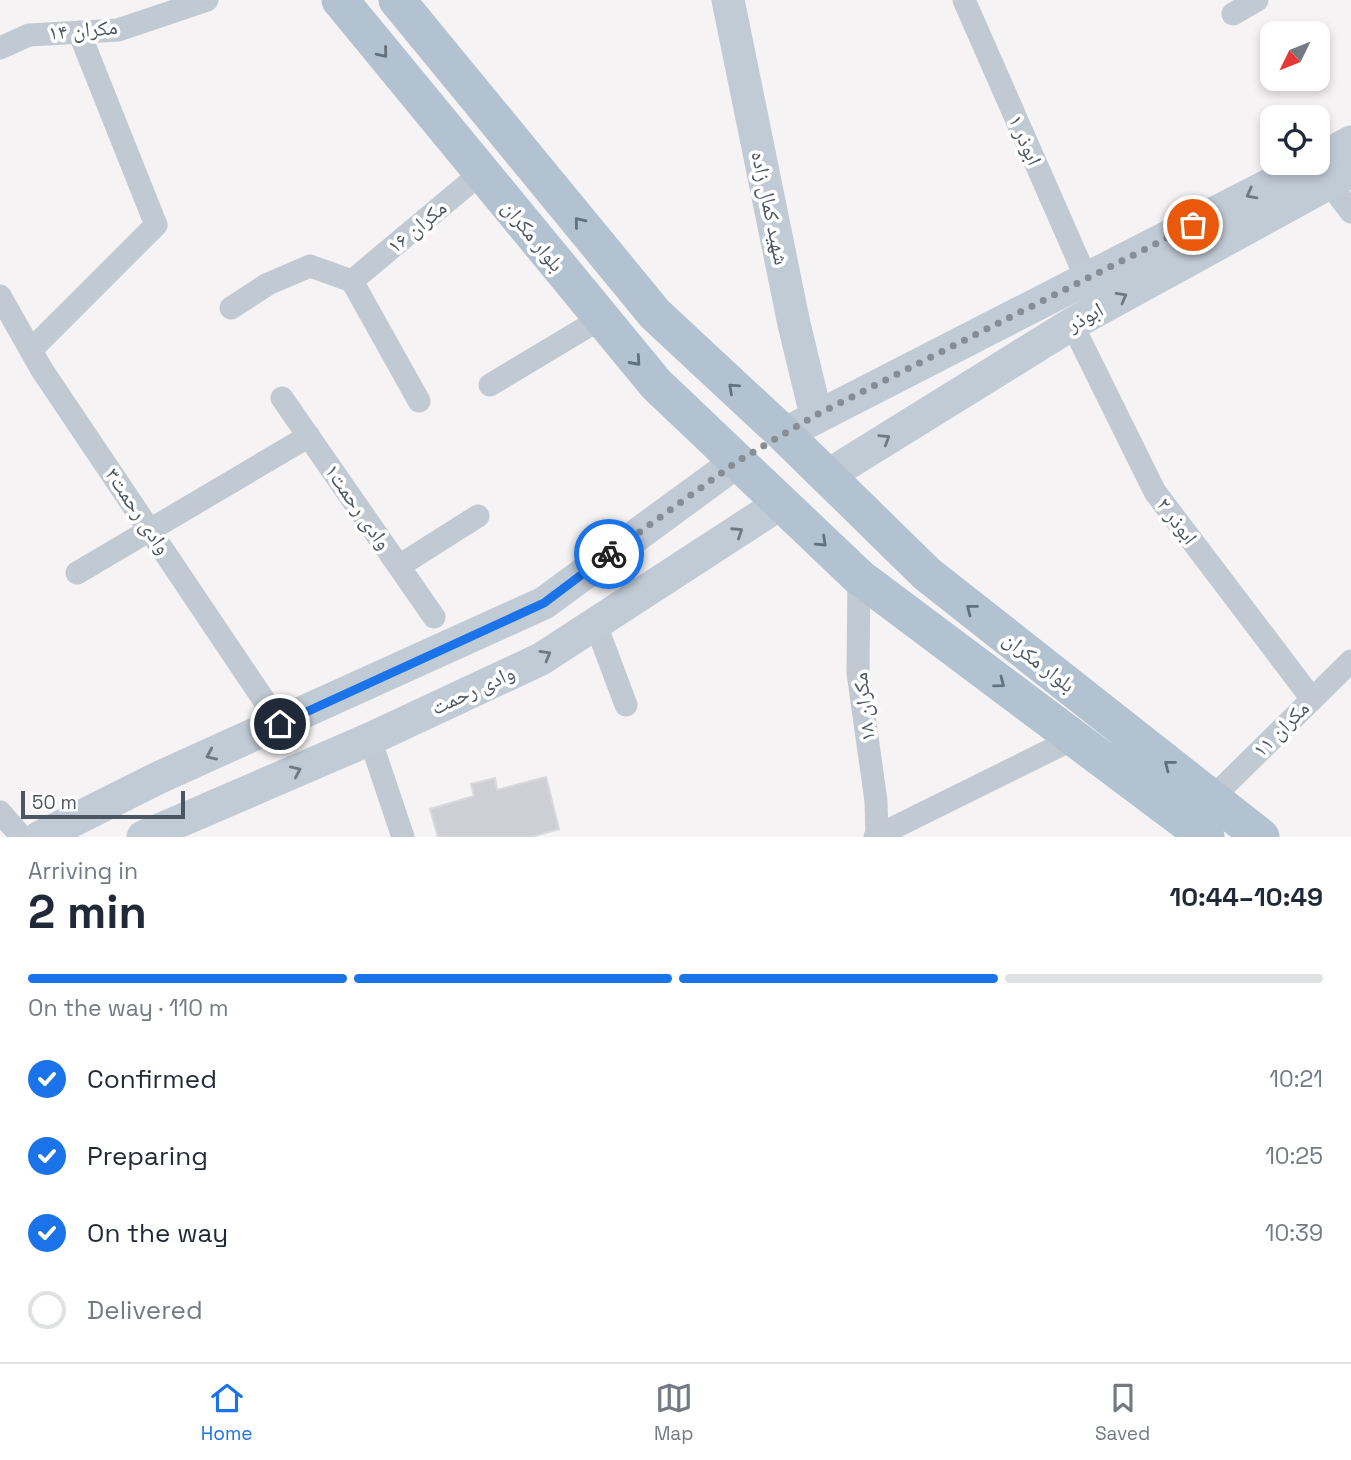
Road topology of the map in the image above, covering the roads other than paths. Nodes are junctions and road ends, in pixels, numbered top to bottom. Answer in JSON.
{"nodes":[{"id":1,"x":206,"y":0,"type":"edge"},
{"id":2,"x":340,"y":0,"type":"edge"},
{"id":3,"x":397,"y":0,"type":"edge"},
{"id":4,"x":728,"y":0,"type":"edge"},
{"id":5,"x":964,"y":0,"type":"edge"},
{"id":6,"x":1257,"y":0,"type":"edge"},
{"id":7,"x":1233,"y":14,"type":"dead end"},
{"id":8,"x":79,"y":32,"type":"junction"},
{"id":9,"x":3,"y":41,"type":"edge"},
{"id":10,"x":1351,"y":142,"type":"edge"},
{"id":11,"x":1330,"y":166,"type":"edge"},
{"id":12,"x":481,"y":173,"type":"junction"},
{"id":13,"x":1330,"y":174,"type":"edge"},
{"id":14,"x":1316,"y":175,"type":"edge"},
{"id":15,"x":1351,"y":212,"type":"edge"},
{"id":16,"x":1176,"y":250,"type":"junction"},
{"id":17,"x":1087,"y":280,"type":"junction"},
{"id":18,"x":352,"y":281,"type":"junction"},
{"id":19,"x":0,"y":296,"type":"edge"},
{"id":20,"x":231,"y":308,"type":"dead end"},
{"id":21,"x":600,"y":318,"type":"junction"},
{"id":22,"x":1072,"y":324,"type":"junction"},
{"id":23,"x":31,"y":350,"type":"junction"},
{"id":24,"x":490,"y":385,"type":"dead end"},
{"id":25,"x":282,"y":398,"type":"dead end"},
{"id":26,"x":419,"y":401,"type":"dead end"},
{"id":27,"x":816,"y":415,"type":"junction"},
{"id":28,"x":784,"y":434,"type":"junction"},
{"id":29,"x":309,"y":436,"type":"junction"},
{"id":30,"x":738,"y":461,"type":"junction"},
{"id":31,"x":827,"y":476,"type":"junction"},
{"id":32,"x":780,"y":503,"type":"junction"},
{"id":33,"x":478,"y":516,"type":"dead end"},
{"id":34,"x":150,"y":529,"type":"junction"},
{"id":35,"x":400,"y":566,"type":"junction"},
{"id":36,"x":77,"y":573,"type":"dead end"},
{"id":37,"x":859,"y":577,"type":"junction"},
{"id":38,"x":434,"y":617,"type":"dead end"},
{"id":39,"x":596,"y":625,"type":"junction"},
{"id":40,"x":1351,"y":662,"type":"edge"},
{"id":41,"x":1312,"y":699,"type":"junction"},
{"id":42,"x":626,"y":705,"type":"dead end"},
{"id":43,"x":280,"y":724,"type":"junction"},
{"id":44,"x":1075,"y":738,"type":"junction"},
{"id":45,"x":370,"y":739,"type":"junction"},
{"id":46,"x":1212,"y":798,"type":"junction"},
{"id":47,"x":0,"y":812,"type":"edge"},
{"id":48,"x":22,"y":837,"type":"edge"},
{"id":49,"x":40,"y":837,"type":"edge"},
{"id":50,"x":143,"y":837,"type":"edge"},
{"id":51,"x":403,"y":837,"type":"edge"},
{"id":52,"x":876,"y":837,"type":"edge"},
{"id":53,"x":1206,"y":837,"type":"edge"},
{"id":54,"x":1261,"y":837,"type":"edge"}],
"edges":[{"from":1,"to":8,"type":"street","name":"مکران ۱۴"},
{"from":2,"to":12,"type":"main road","name":"بلوار مکران","one_way":true},
{"from":28,"to":3,"type":"main road","one_way":true},
{"from":4,"to":27,"type":"street","name":"شهید کمال زاده"},
{"from":5,"to":17,"type":"street","name":"ابوذر ۱"},
{"from":6,"to":7,"type":"street"},
{"from":8,"to":9,"type":"street","name":"مکران ۱۴"},
{"from":8,"to":23,"type":"street"},
{"from":10,"to":11,"type":"street","name":"ابوذر"},
{"from":12,"to":18,"type":"street","name":"مکران ۱۶"},
{"from":12,"to":21,"type":"main road","name":"بلوار مکران"},
{"from":13,"to":15,"type":"street"},
{"from":14,"to":16,"type":"street","name":"ابوذر"},
{"from":16,"to":17,"type":"street","name":"ابوذر"},
{"from":22,"to":16,"type":"street","name":"ابوذر","one_way":true},
{"from":17,"to":27,"type":"street","name":"ابوذر"},
{"from":18,"to":20,"type":"street"},
{"from":18,"to":26,"type":"street"},
{"from":19,"to":23,"type":"street","name":"وادی رحمت۳"},
{"from":21,"to":24,"type":"street"},
{"from":21,"to":30,"type":"main road","name":"بلوار مکران","one_way":true},
{"from":31,"to":22,"type":"street","name":"ابوذر","one_way":true},
{"from":22,"to":41,"type":"street","name":"ابوذر ۲"},
{"from":23,"to":34,"type":"street","name":"وادی رحمت۳"},
{"from":25,"to":29,"type":"street","name":"وادی رحمت۱"},
{"from":27,"to":28,"type":"street","name":"ابوذر"},
{"from":28,"to":30,"type":"main road"},
{"from":28,"to":31,"type":"main road","name":"بلوار مکران"},
{"from":29,"to":34,"type":"street"},
{"from":29,"to":35,"type":"street","name":"وادی رحمت۱"},
{"from":30,"to":32,"type":"main road","name":"بلوار مکران"},
{"from":30,"to":43,"type":"street"},
{"from":31,"to":32,"type":"main road"},
{"from":46,"to":31,"type":"main road","name":"بلوار مکران","one_way":true},
{"from":32,"to":37,"type":"main road","name":"بلوار مکران","one_way":true},
{"from":39,"to":32,"type":"street","name":"وادی رحمت","one_way":true},
{"from":33,"to":35,"type":"street"},
{"from":34,"to":36,"type":"street"},
{"from":34,"to":43,"type":"street","name":"وادی رحمت۳"},
{"from":35,"to":38,"type":"street","name":"وادی رحمت۱"},
{"from":37,"to":44,"type":"main road","name":"بلوار مکران","one_way":true},
{"from":37,"to":52,"type":"street","name":"مکران ۱۸"},
{"from":39,"to":42,"type":"street"},
{"from":45,"to":39,"type":"street","name":"وادی رحمت","one_way":true},
{"from":40,"to":41,"type":"street","name":"مکران ۱۱"},
{"from":41,"to":46,"type":"street","name":"مکران ۱۱"},
{"from":43,"to":49,"type":"street","one_way":true},
{"from":44,"to":52,"type":"street","name":"مکران ۱۸"},
{"from":44,"to":53,"type":"main road","name":"بلوار مکران"},
{"from":50,"to":45,"type":"street","name":"وادی رحمت","one_way":true},
{"from":45,"to":51,"type":"street"},
{"from":46,"to":54,"type":"main road","name":"بلوار مکران"},
{"from":47,"to":48,"type":"street"}]}
